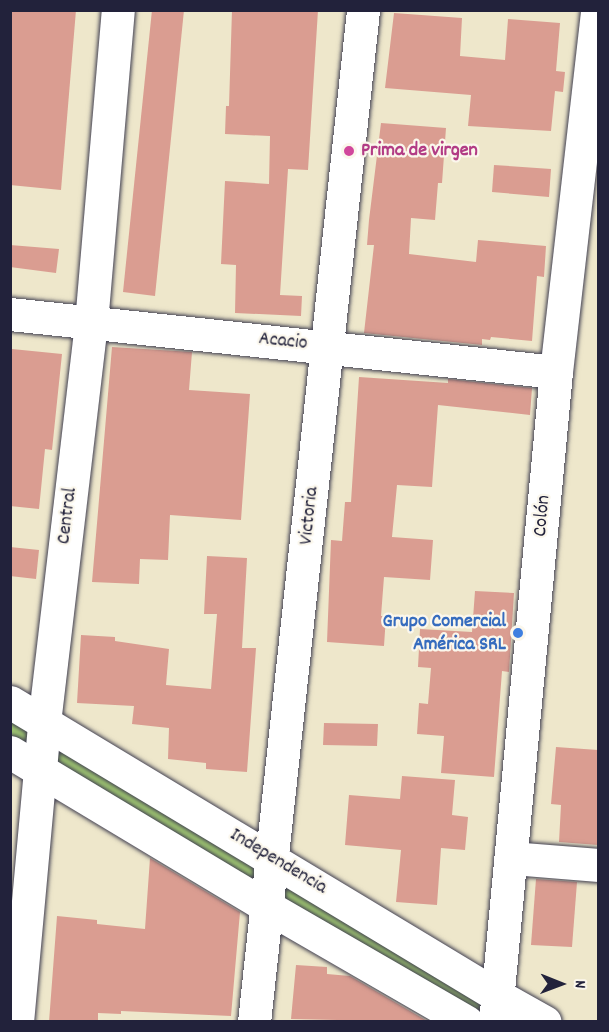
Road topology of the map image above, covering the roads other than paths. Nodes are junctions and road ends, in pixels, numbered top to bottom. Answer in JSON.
{"nodes":[{"id":1,"x":118,"y":10,"type":"edge"},
{"id":2,"x":363,"y":10,"type":"edge"},
{"id":3,"x":597,"y":10,"type":"edge"},
{"id":4,"x":10,"y":314,"type":"edge"},
{"id":5,"x":91,"y":323,"type":"junction"},
{"id":6,"x":329,"y":346,"type":"junction"},
{"id":7,"x":556,"y":372,"type":"junction"},
{"id":8,"x":10,"y":702,"type":"edge"},
{"id":9,"x":44,"y":723,"type":"junction"},
{"id":10,"x":10,"y":752,"type":"edge"},
{"id":11,"x":40,"y":769,"type":"junction"},
{"id":12,"x":273,"y":858,"type":"junction"},
{"id":13,"x":511,"y":858,"type":"junction"},
{"id":14,"x":598,"y":865,"type":"edge"},
{"id":15,"x":266,"y":906,"type":"junction"},
{"id":16,"x":497,"y":1009,"type":"edge"},
{"id":17,"x":17,"y":1022,"type":"edge"},
{"id":18,"x":254,"y":1022,"type":"edge"},
{"id":19,"x":467,"y":1022,"type":"edge"},
{"id":20,"x":545,"y":1022,"type":"edge"}],
"edges":[{"from":1,"to":5,"type":"street","name":"Central"},
{"from":2,"to":6,"type":"street","name":"Victoria"},
{"from":3,"to":7,"type":"street","name":"Colón"},
{"from":4,"to":5,"type":"street","name":"Acacio"},
{"from":5,"to":6,"type":"street","name":"Acacio"},
{"from":5,"to":9,"type":"street","name":"Central"},
{"from":6,"to":7,"type":"street","name":"Acacio"},
{"from":6,"to":12,"type":"street","name":"Victoria"},
{"from":7,"to":13,"type":"street","name":"Colón"},
{"from":8,"to":9,"type":"street","name":"Independencia"},
{"from":9,"to":11,"type":"street","name":"Central"},
{"from":9,"to":12,"type":"street","name":"Independencia"},
{"from":10,"to":11,"type":"street"},
{"from":11,"to":15,"type":"street"},
{"from":11,"to":17,"type":"street","name":"Central"},
{"from":12,"to":15,"type":"street","name":"Victoria"},
{"from":12,"to":16,"type":"street","name":"Independencia"},
{"from":13,"to":14,"type":"street"},
{"from":13,"to":16,"type":"street","name":"Colón"},
{"from":15,"to":18,"type":"street","name":"Victoria"},
{"from":15,"to":19,"type":"street"},
{"from":16,"to":20,"type":"street","name":"Independencia"}]}
